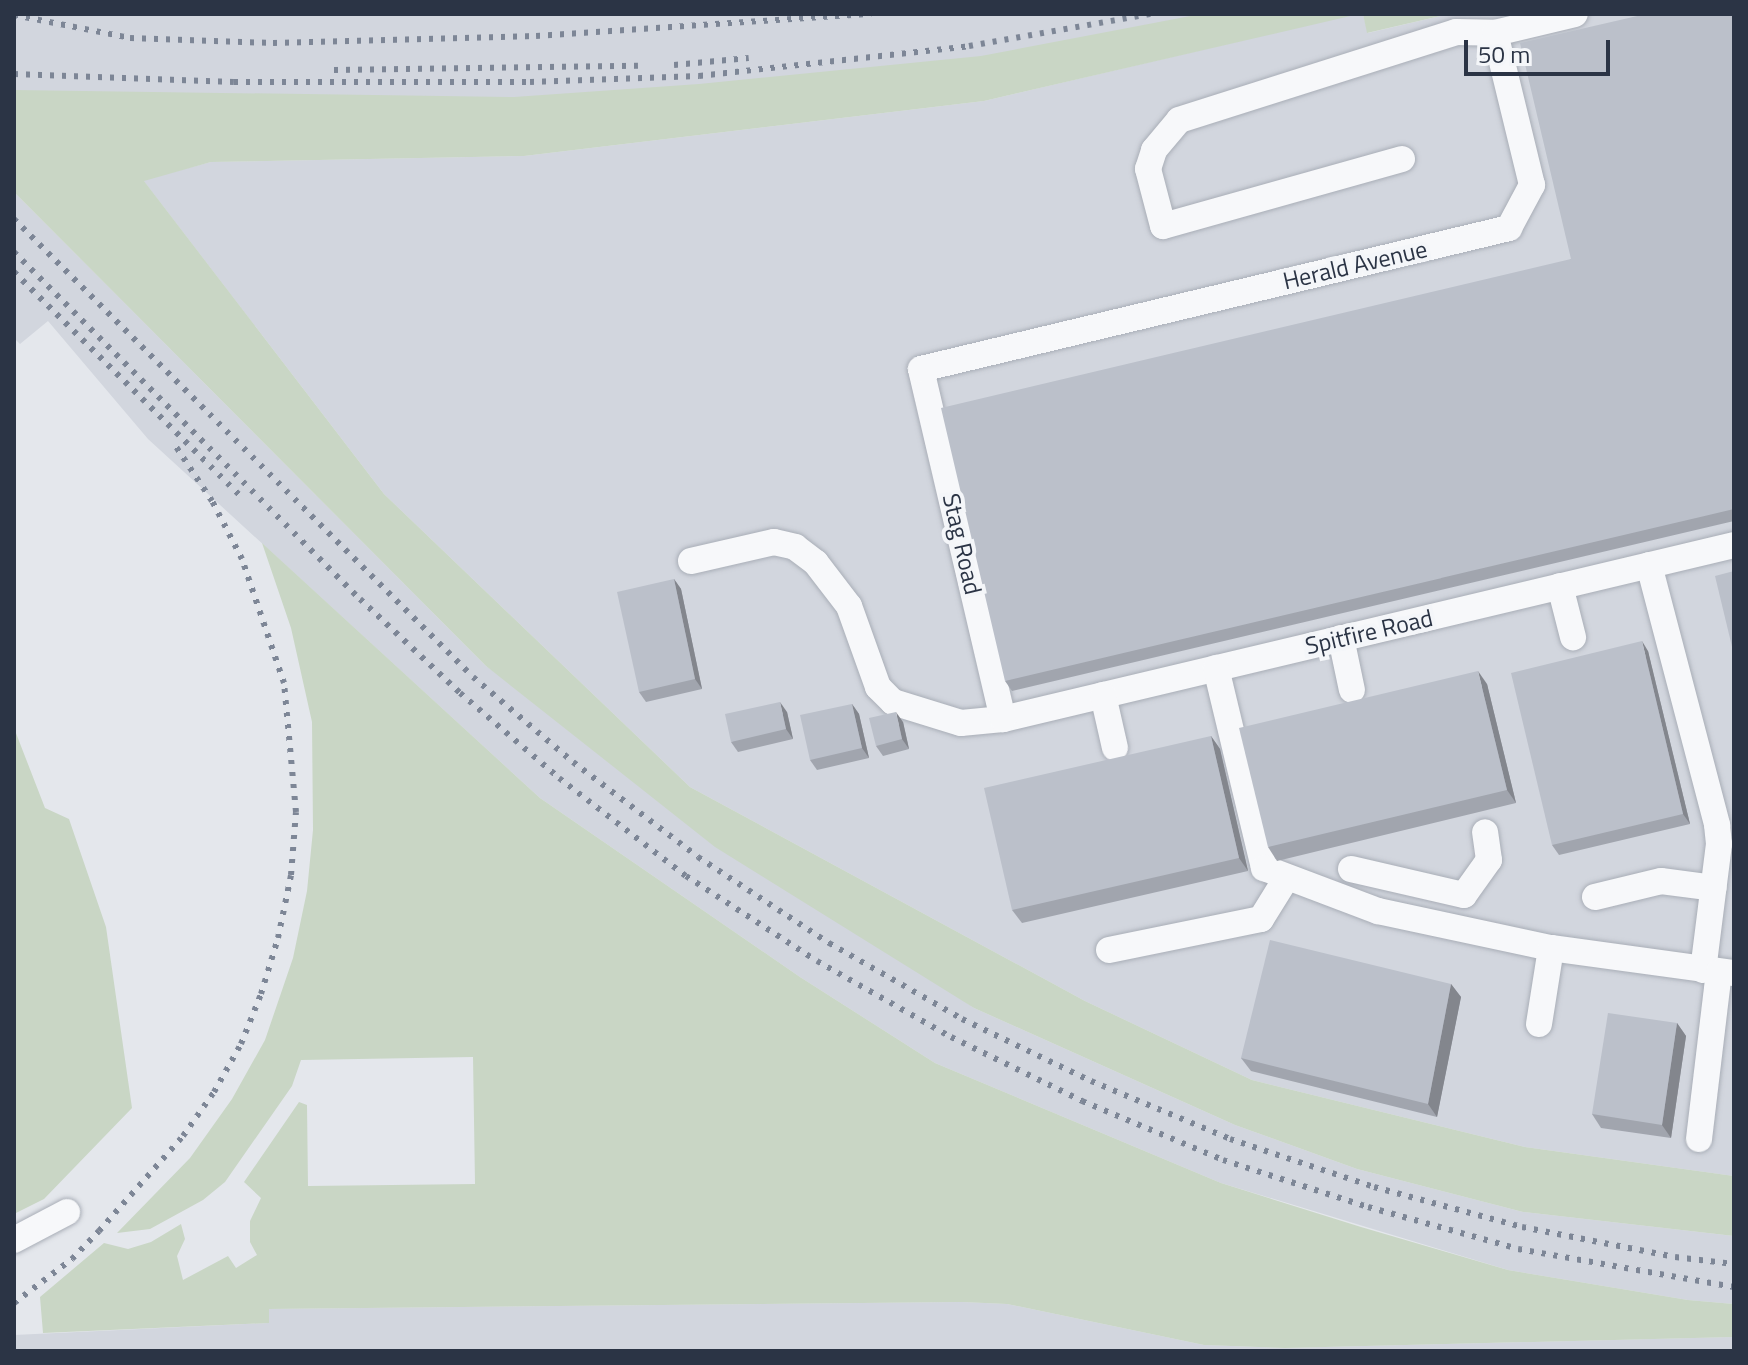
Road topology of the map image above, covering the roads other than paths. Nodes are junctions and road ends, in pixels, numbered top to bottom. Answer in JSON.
{"nodes":[{"id":1,"x":1575,"y":14,"type":"edge"},
{"id":2,"x":1495,"y":33,"type":"junction"},
{"id":3,"x":1402,"y":159,"type":"dead end"},
{"id":4,"x":921,"y":369,"type":"joint"},
{"id":5,"x":1734,"y":545,"type":"edge"},
{"id":6,"x":691,"y":561,"type":"dead end"},
{"id":7,"x":1649,"y":565,"type":"junction"},
{"id":8,"x":1560,"y":586,"type":"junction"},
{"id":9,"x":1573,"y":637,"type":"dead end"},
{"id":10,"x":1341,"y":638,"type":"junction"},
{"id":11,"x":1216,"y":668,"type":"junction"},
{"id":12,"x":1352,"y":690,"type":"dead end"},
{"id":13,"x":1103,"y":695,"type":"junction"},
{"id":14,"x":1003,"y":719,"type":"junction"},
{"id":15,"x":1115,"y":748,"type":"dead end"},
{"id":16,"x":1726,"y":823,"type":"edge"},
{"id":17,"x":1485,"y":832,"type":"dead end"},
{"id":18,"x":1351,"y":869,"type":"dead end"},
{"id":19,"x":1287,"y":877,"type":"junction"},
{"id":20,"x":1414,"y":884,"type":"junction"},
{"id":21,"x":1714,"y":888,"type":"junction"},
{"id":22,"x":1595,"y":897,"type":"dead end"},
{"id":23,"x":1408,"y":917,"type":"junction"},
{"id":24,"x":1551,"y":948,"type":"junction"},
{"id":25,"x":1109,"y":950,"type":"dead end"},
{"id":26,"x":1719,"y":972,"type":"edge"},
{"id":27,"x":1539,"y":1024,"type":"dead end"},
{"id":28,"x":1699,"y":1139,"type":"dead end"},
{"id":29,"x":67,"y":1212,"type":"dead end"},
{"id":30,"x":14,"y":1240,"type":"edge"}],
"edges":[{"from":1,"to":2,"type":"lane"},
{"from":2,"to":3,"type":"lane"},
{"from":2,"to":4,"type":"lane","name":"Herald Avenue"},
{"from":4,"to":14,"type":"lane","name":"Stag Road"},
{"from":5,"to":7,"type":"lane","name":"Spitfire Road"},
{"from":6,"to":14,"type":"lane","name":"Spitfire Road"},
{"from":7,"to":8,"type":"lane","name":"Spitfire Road"},
{"from":7,"to":16,"type":"lane"},
{"from":8,"to":9,"type":"lane"},
{"from":8,"to":10,"type":"lane","name":"Spitfire Road"},
{"from":10,"to":11,"type":"lane","name":"Spitfire Road"},
{"from":10,"to":12,"type":"lane"},
{"from":11,"to":13,"type":"lane","name":"Spitfire Road"},
{"from":11,"to":19,"type":"lane"},
{"from":13,"to":14,"type":"lane","name":"Spitfire Road"},
{"from":13,"to":15,"type":"lane"},
{"from":16,"to":21,"type":"lane"},
{"from":17,"to":20,"type":"lane"},
{"from":18,"to":20,"type":"lane"},
{"from":19,"to":23,"type":"lane"},
{"from":19,"to":25,"type":"lane"},
{"from":20,"to":23,"type":"lane"},
{"from":21,"to":22,"type":"lane"},
{"from":21,"to":26,"type":"lane"},
{"from":23,"to":24,"type":"lane"},
{"from":24,"to":26,"type":"lane"},
{"from":24,"to":27,"type":"lane"},
{"from":26,"to":28,"type":"lane"},
{"from":29,"to":30,"type":"lane"}]}
